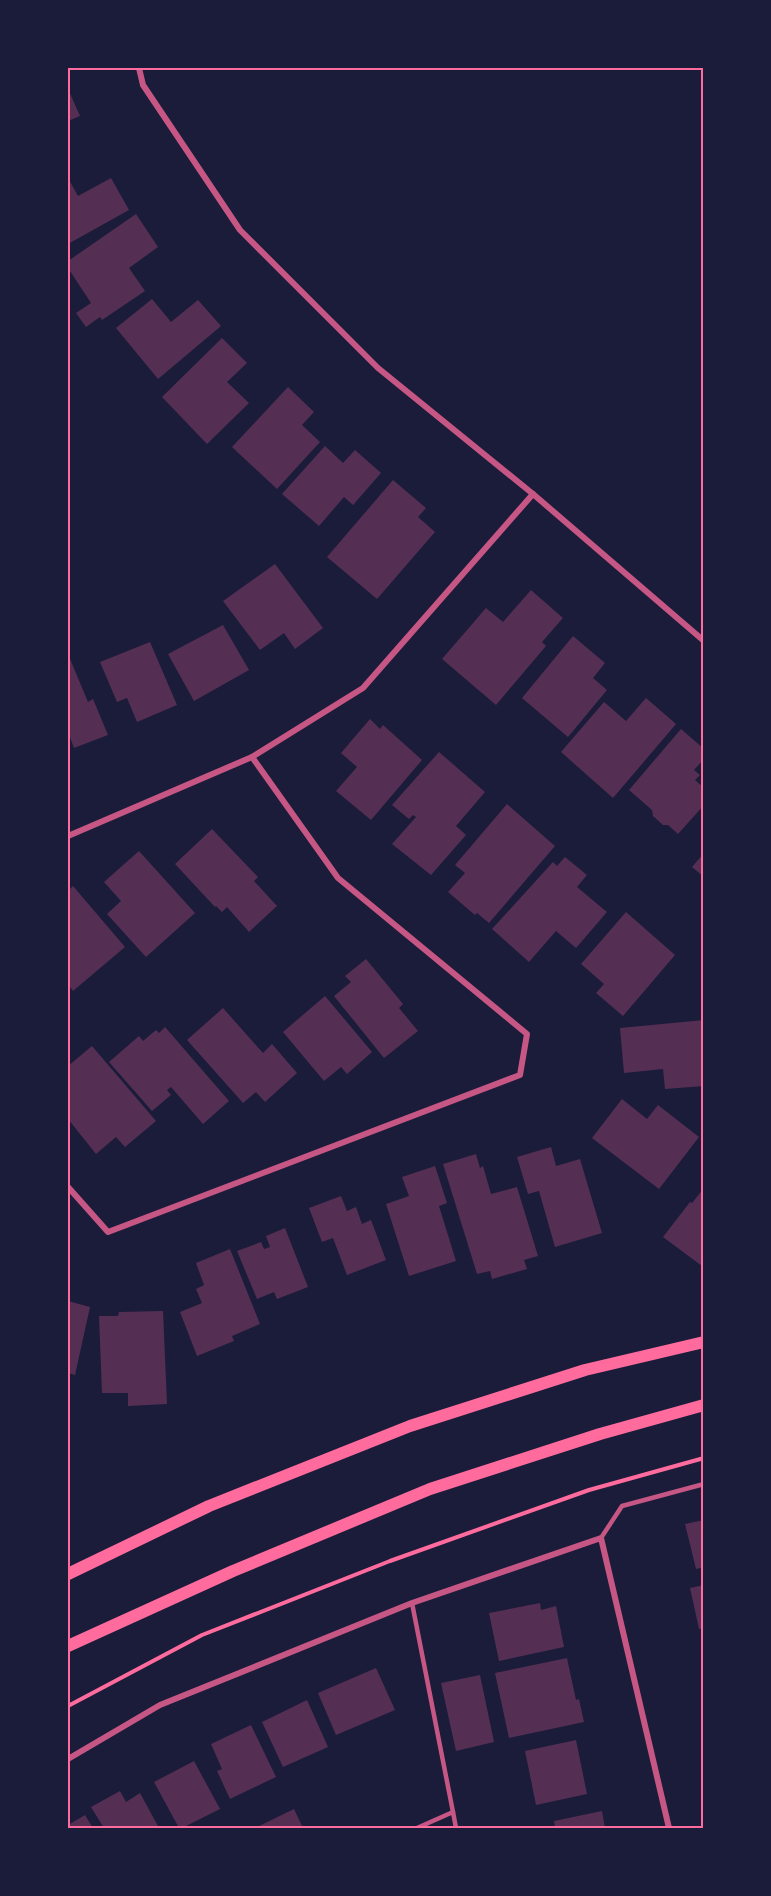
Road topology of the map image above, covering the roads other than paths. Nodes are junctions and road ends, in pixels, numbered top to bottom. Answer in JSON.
{"nodes":[{"id":1,"x":139,"y":68,"type":"edge"},
{"id":2,"x":533,"y":494,"type":"junction"},
{"id":3,"x":704,"y":641,"type":"edge"},
{"id":4,"x":252,"y":756,"type":"junction"},
{"id":5,"x":68,"y":836,"type":"edge"},
{"id":6,"x":68,"y":1187,"type":"edge"},
{"id":7,"x":704,"y":1342,"type":"edge"},
{"id":8,"x":704,"y":1405,"type":"edge"},
{"id":9,"x":704,"y":1484,"type":"edge"},
{"id":10,"x":601,"y":1538,"type":"junction"},
{"id":11,"x":68,"y":1574,"type":"edge"},
{"id":12,"x":412,"y":1603,"type":"junction"},
{"id":13,"x":68,"y":1646,"type":"edge"},
{"id":14,"x":68,"y":1759,"type":"edge"},
{"id":15,"x":453,"y":1812,"type":"junction"},
{"id":16,"x":417,"y":1828,"type":"edge"},
{"id":17,"x":456,"y":1828,"type":"edge"},
{"id":18,"x":669,"y":1828,"type":"edge"}],
"edges":[{"from":1,"to":2,"type":"street"},
{"from":2,"to":3,"type":"street"},
{"from":2,"to":4,"type":"street"},
{"from":4,"to":5,"type":"street"},
{"from":4,"to":6,"type":"street"},
{"from":7,"to":11,"type":"main road"},
{"from":8,"to":13,"type":"main road"},
{"from":9,"to":10,"type":"lane"},
{"from":10,"to":12,"type":"street"},
{"from":10,"to":18,"type":"street"},
{"from":12,"to":14,"type":"street"},
{"from":12,"to":15,"type":"lane"},
{"from":15,"to":16,"type":"lane"},
{"from":15,"to":17,"type":"lane"}]}
